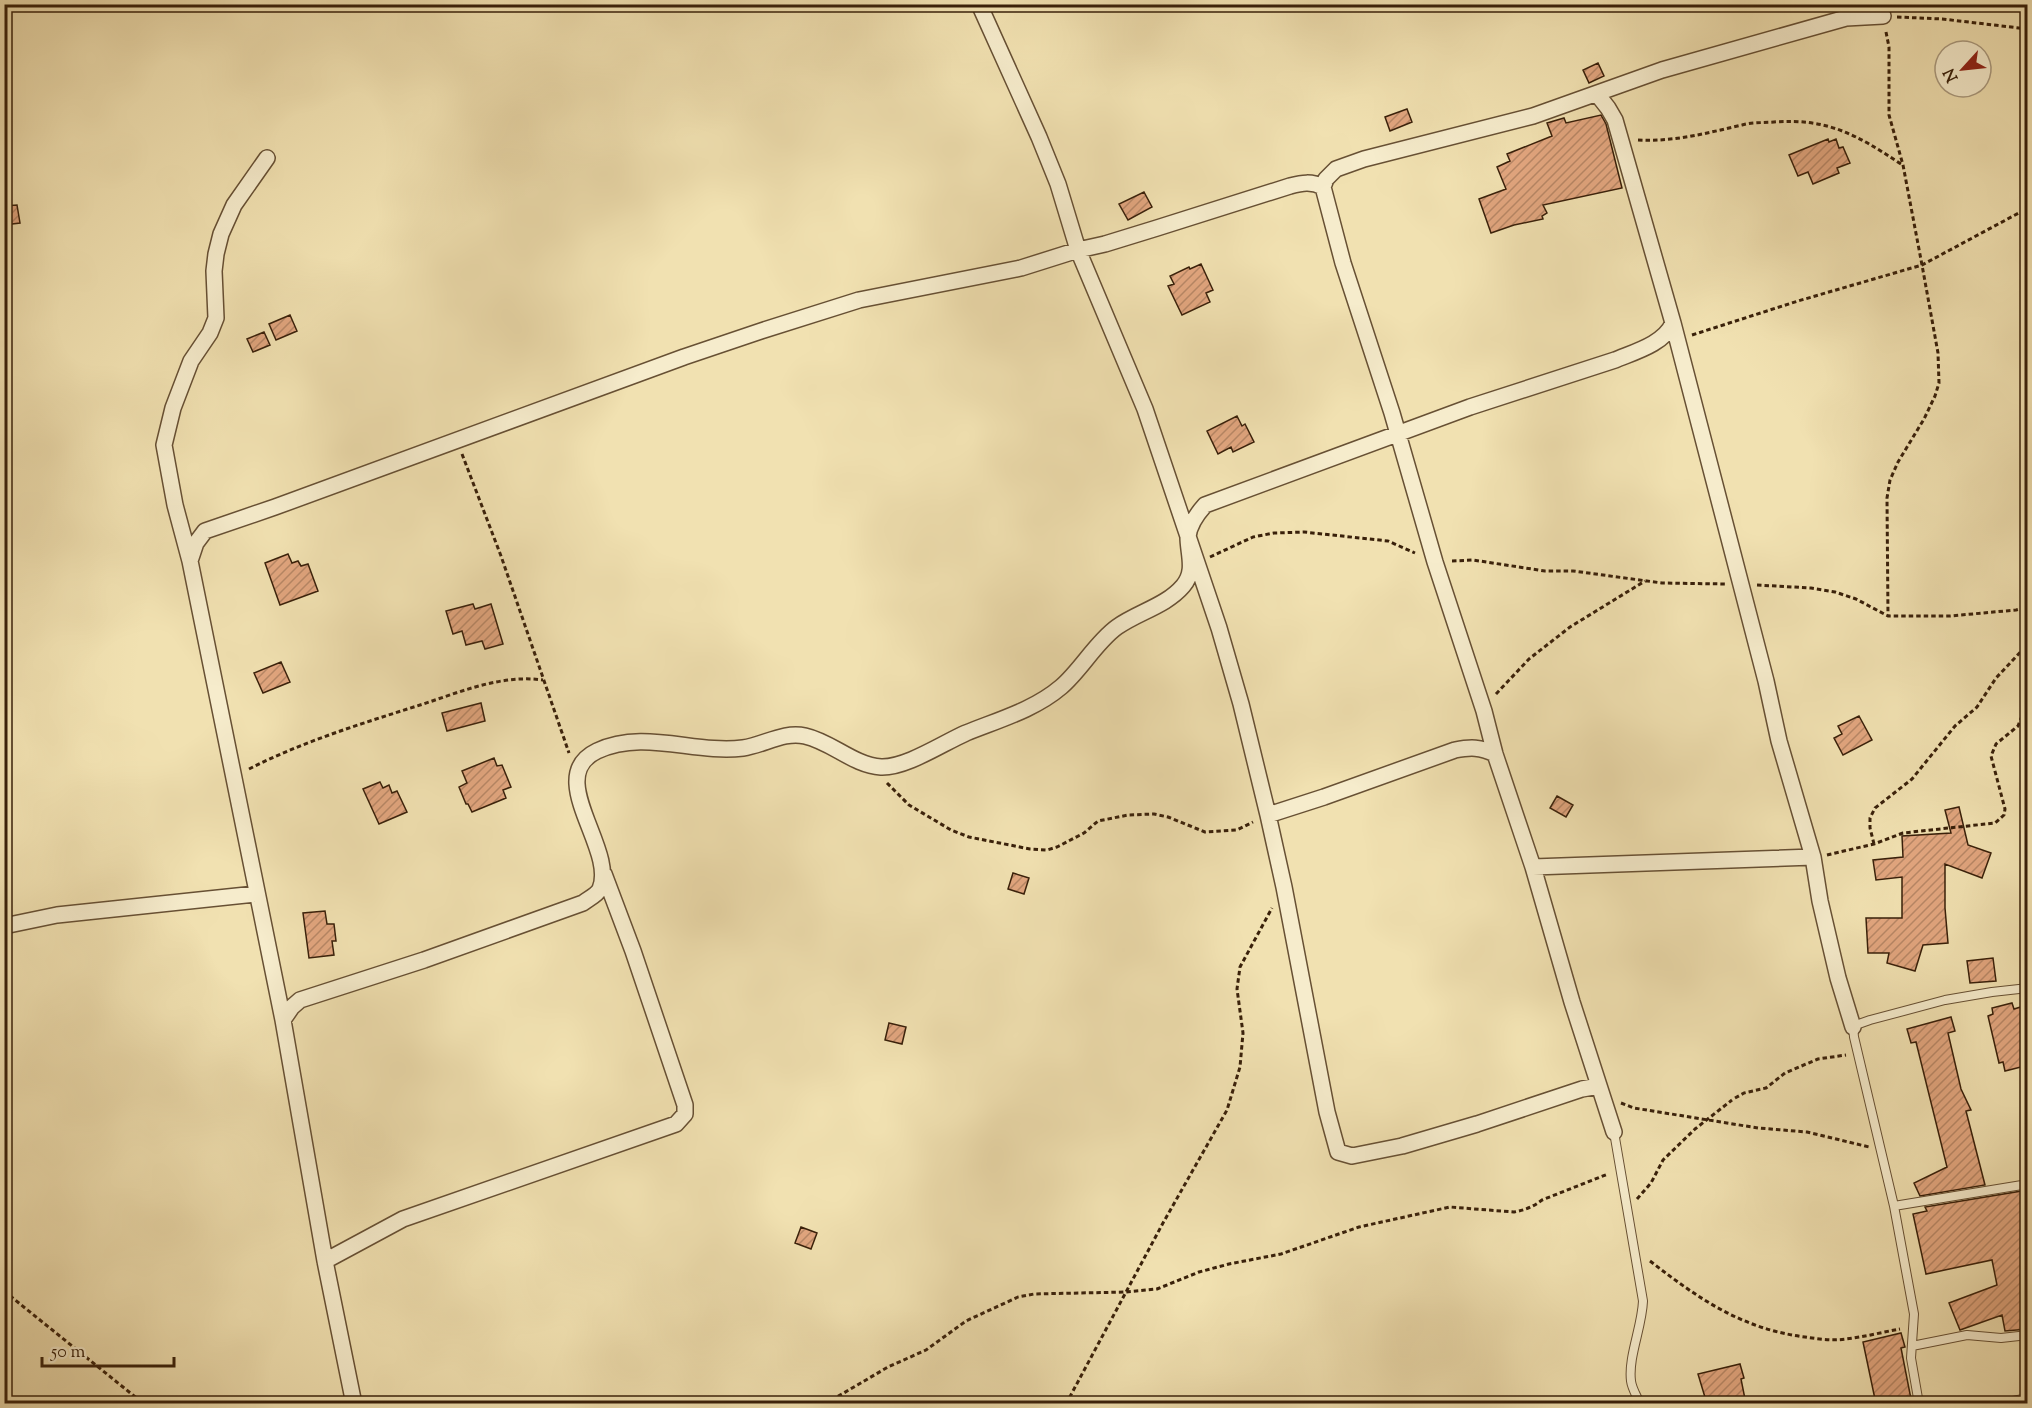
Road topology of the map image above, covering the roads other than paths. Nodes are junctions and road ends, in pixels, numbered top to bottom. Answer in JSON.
{"nodes":[{"id":1,"x":979,"y":4,"type":"edge"},
{"id":2,"x":1883,"y":16,"type":"road end"},
{"id":3,"x":1597,"y":94,"type":"junction"},
{"id":4,"x":267,"y":158,"type":"dead end"},
{"id":5,"x":1323,"y":187,"type":"junction"},
{"id":6,"x":1078,"y":250,"type":"junction"},
{"id":7,"x":1675,"y":330,"type":"junction"},
{"id":8,"x":1398,"y":434,"type":"junction"},
{"id":9,"x":1188,"y":536,"type":"junction"},
{"id":10,"x":190,"y":561,"type":"junction"},
{"id":11,"x":1495,"y":754,"type":"junction"},
{"id":12,"x":1268,"y":814,"type":"junction"},
{"id":13,"x":1813,"y":857,"type":"junction"},
{"id":14,"x":1533,"y":867,"type":"junction"},
{"id":15,"x":604,"y":874,"type":"junction"},
{"id":16,"x":256,"y":894,"type":"junction"},
{"id":17,"x":4,"y":926,"type":"edge"},
{"id":18,"x":2028,"y":988,"type":"edge"},
{"id":19,"x":283,"y":1020,"type":"junction"},
{"id":20,"x":1854,"y":1032,"type":"junction"},
{"id":21,"x":1599,"y":1086,"type":"junction"},
{"id":22,"x":1614,"y":1132,"type":"joint"},
{"id":23,"x":2028,"y":1184,"type":"edge"},
{"id":24,"x":1894,"y":1206,"type":"junction"},
{"id":25,"x":325,"y":1261,"type":"junction"},
{"id":26,"x":2028,"y":1335,"type":"edge"},
{"id":27,"x":1912,"y":1346,"type":"junction"},
{"id":28,"x":2028,"y":1398,"type":"edge"},
{"id":29,"x":354,"y":1404,"type":"edge"},
{"id":30,"x":1640,"y":1404,"type":"edge"},
{"id":31,"x":1919,"y":1404,"type":"edge"},
{"id":32,"x":1998,"y":1404,"type":"edge"}],
"edges":[{"from":1,"to":6,"type":"street"},
{"from":2,"to":3,"type":"street"},
{"from":3,"to":5,"type":"street"},
{"from":3,"to":7,"type":"street"},
{"from":4,"to":10,"type":"street"},
{"from":5,"to":6,"type":"street"},
{"from":5,"to":8,"type":"street"},
{"from":6,"to":9,"type":"street"},
{"from":6,"to":10,"type":"street"},
{"from":7,"to":8,"type":"street"},
{"from":7,"to":13,"type":"street"},
{"from":8,"to":9,"type":"street"},
{"from":8,"to":11,"type":"street"},
{"from":9,"to":12,"type":"street"},
{"from":9,"to":15,"type":"street"},
{"from":10,"to":16,"type":"street"},
{"from":11,"to":12,"type":"street"},
{"from":11,"to":14,"type":"street"},
{"from":12,"to":21,"type":"street"},
{"from":13,"to":14,"type":"street"},
{"from":13,"to":20,"type":"street"},
{"from":14,"to":21,"type":"street"},
{"from":15,"to":19,"type":"street"},
{"from":15,"to":25,"type":"street"},
{"from":16,"to":17,"type":"street"},
{"from":16,"to":19,"type":"street"},
{"from":18,"to":20,"type":"lane"},
{"from":19,"to":25,"type":"street"},
{"from":20,"to":24,"type":"lane"},
{"from":21,"to":22,"type":"street"},
{"from":22,"to":30,"type":"lane"},
{"from":23,"to":24,"type":"lane"},
{"from":24,"to":27,"type":"lane"},
{"from":25,"to":29,"type":"street"},
{"from":26,"to":27,"type":"lane"},
{"from":27,"to":31,"type":"lane"},
{"from":28,"to":32,"type":"lane"}]}
